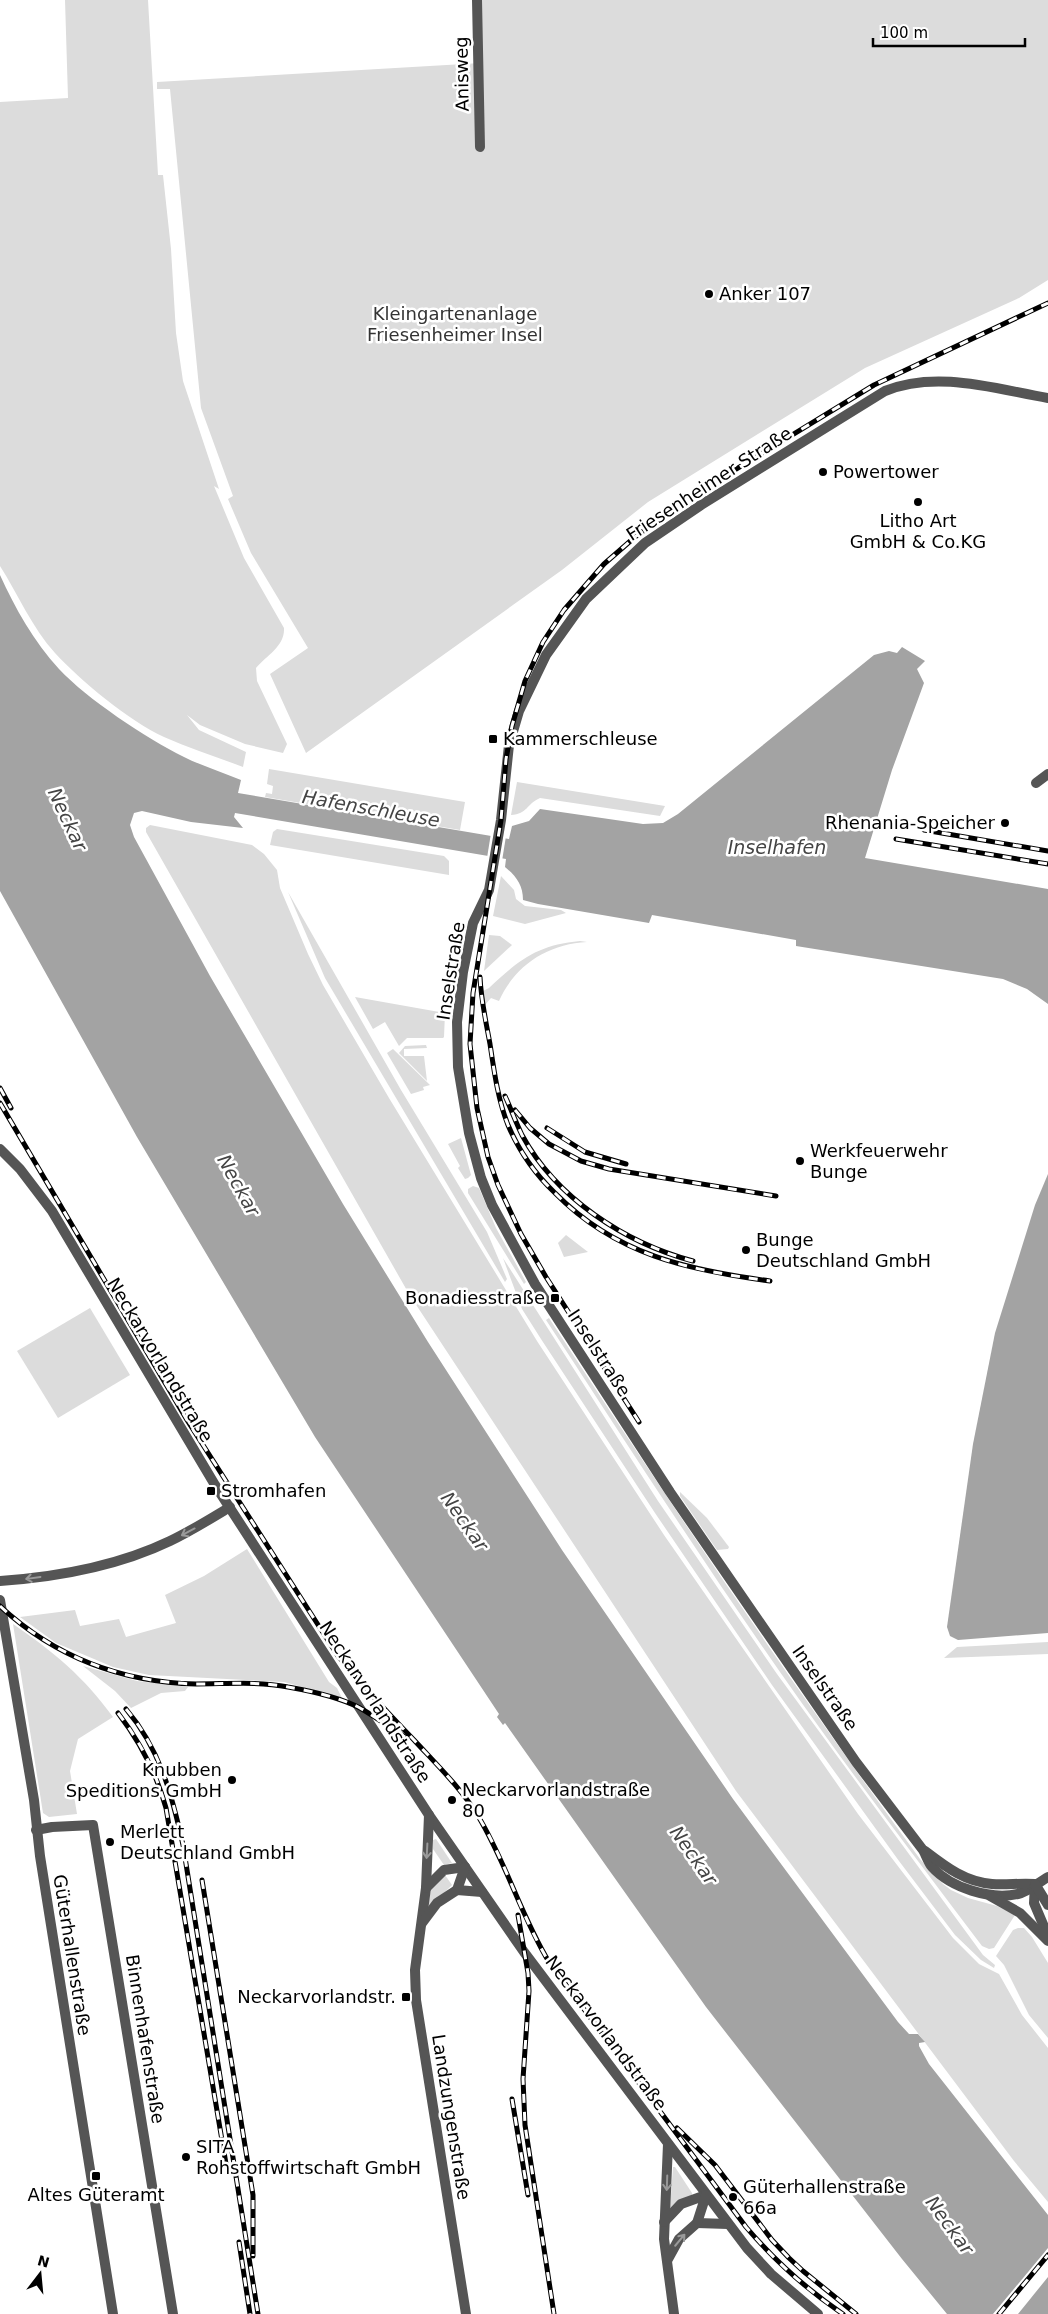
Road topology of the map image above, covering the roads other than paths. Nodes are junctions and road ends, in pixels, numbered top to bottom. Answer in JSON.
{"nodes":[{"id":1,"x":477,"y":0,"type":"edge"},
{"id":2,"x":480,"y":147,"type":"dead end"},
{"id":3,"x":1048,"y":398,"type":"edge"},
{"id":4,"x":1048,"y":774,"type":"edge"},
{"id":5,"x":1036,"y":783,"type":"dead end"},
{"id":6,"x":503,"y":805,"type":"joint"},
{"id":7,"x":0,"y":1149,"type":"edge"},
{"id":8,"x":230,"y":1507,"type":"junction"},
{"id":9,"x":0,"y":1581,"type":"edge"},
{"id":10,"x":0,"y":1600,"type":"edge"},
{"id":11,"x":429,"y":1815,"type":"junction"},
{"id":12,"x":36,"y":1830,"type":"junction"},
{"id":13,"x":923,"y":1850,"type":"junction"},
{"id":14,"x":465,"y":1867,"type":"junction"},
{"id":15,"x":1048,"y":1877,"type":"edge"},
{"id":16,"x":1035,"y":1884,"type":"junction"},
{"id":17,"x":426,"y":1888,"type":"junction"},
{"id":18,"x":457,"y":1890,"type":"junction"},
{"id":19,"x":482,"y":1892,"type":"junction"},
{"id":20,"x":986,"y":1894,"type":"junction"},
{"id":21,"x":1048,"y":1905,"type":"edge"},
{"id":22,"x":421,"y":1924,"type":"junction"},
{"id":23,"x":1048,"y":1936,"type":"edge"},
{"id":24,"x":1048,"y":1940,"type":"edge"},
{"id":25,"x":668,"y":2144,"type":"junction"},
{"id":26,"x":706,"y":2195,"type":"junction"},
{"id":27,"x":664,"y":2222,"type":"junction"},
{"id":28,"x":696,"y":2223,"type":"junction"},
{"id":29,"x":728,"y":2224,"type":"junction"},
{"id":30,"x":668,"y":2259,"type":"junction"},
{"id":31,"x":113,"y":2314,"type":"edge"},
{"id":32,"x":173,"y":2314,"type":"edge"},
{"id":33,"x":466,"y":2314,"type":"edge"},
{"id":34,"x":674,"y":2314,"type":"edge"},
{"id":35,"x":818,"y":2314,"type":"edge"}],
"edges":[{"from":1,"to":2,"type":"street","name":"Anisweg"},
{"from":3,"to":6,"type":"street","name":"Friesenheimer Straße"},
{"from":4,"to":5,"type":"street"},
{"from":6,"to":13,"type":"street","name":"Inselstraße"},
{"from":7,"to":8,"type":"street","name":"Neckarvorlandstraße"},
{"from":8,"to":9,"type":"street","one_way":true},
{"from":8,"to":11,"type":"street","name":"Neckarvorlandstraße"},
{"from":10,"to":12,"type":"street","name":"Güterhallenstraße"},
{"from":11,"to":14,"type":"street","name":"Neckarvorlandstraße"},
{"from":11,"to":17,"type":"street","name":"Landzungenstraße","one_way":true},
{"from":12,"to":31,"type":"street","name":"Güterhallenstraße"},
{"from":12,"to":32,"type":"street","name":"Binnenhafenstraße"},
{"from":13,"to":16,"type":"street","name":"Inselstraße"},
{"from":13,"to":20,"type":"street","name":"Inselstraße"},
{"from":14,"to":17,"type":"street"},
{"from":14,"to":18,"type":"street"},
{"from":14,"to":19,"type":"street","name":"Neckarvorlandstraße"},
{"from":15,"to":16,"type":"street"},
{"from":16,"to":20,"type":"street","name":"Inselstraße"},
{"from":16,"to":21,"type":"street"},
{"from":16,"to":23,"type":"street"},
{"from":17,"to":22,"type":"street","name":"Landzungenstraße"},
{"from":18,"to":19,"type":"street"},
{"from":18,"to":22,"type":"street","name":"Landzungenstraße"},
{"from":19,"to":25,"type":"street","name":"Neckarvorlandstraße"},
{"from":20,"to":24,"type":"street"},
{"from":22,"to":33,"type":"street","name":"Landzungenstraße"},
{"from":25,"to":26,"type":"street","name":"Neckarvorlandstraße"},
{"from":25,"to":27,"type":"street","one_way":true},
{"from":26,"to":27,"type":"street"},
{"from":26,"to":28,"type":"street"},
{"from":26,"to":29,"type":"street","name":"Neckarvorlandstraße"},
{"from":27,"to":30,"type":"street"},
{"from":28,"to":29,"type":"street"},
{"from":30,"to":28,"type":"street","one_way":true},
{"from":29,"to":35,"type":"street","name":"Neckarvorlandstraße"},
{"from":30,"to":34,"type":"street"}]}
